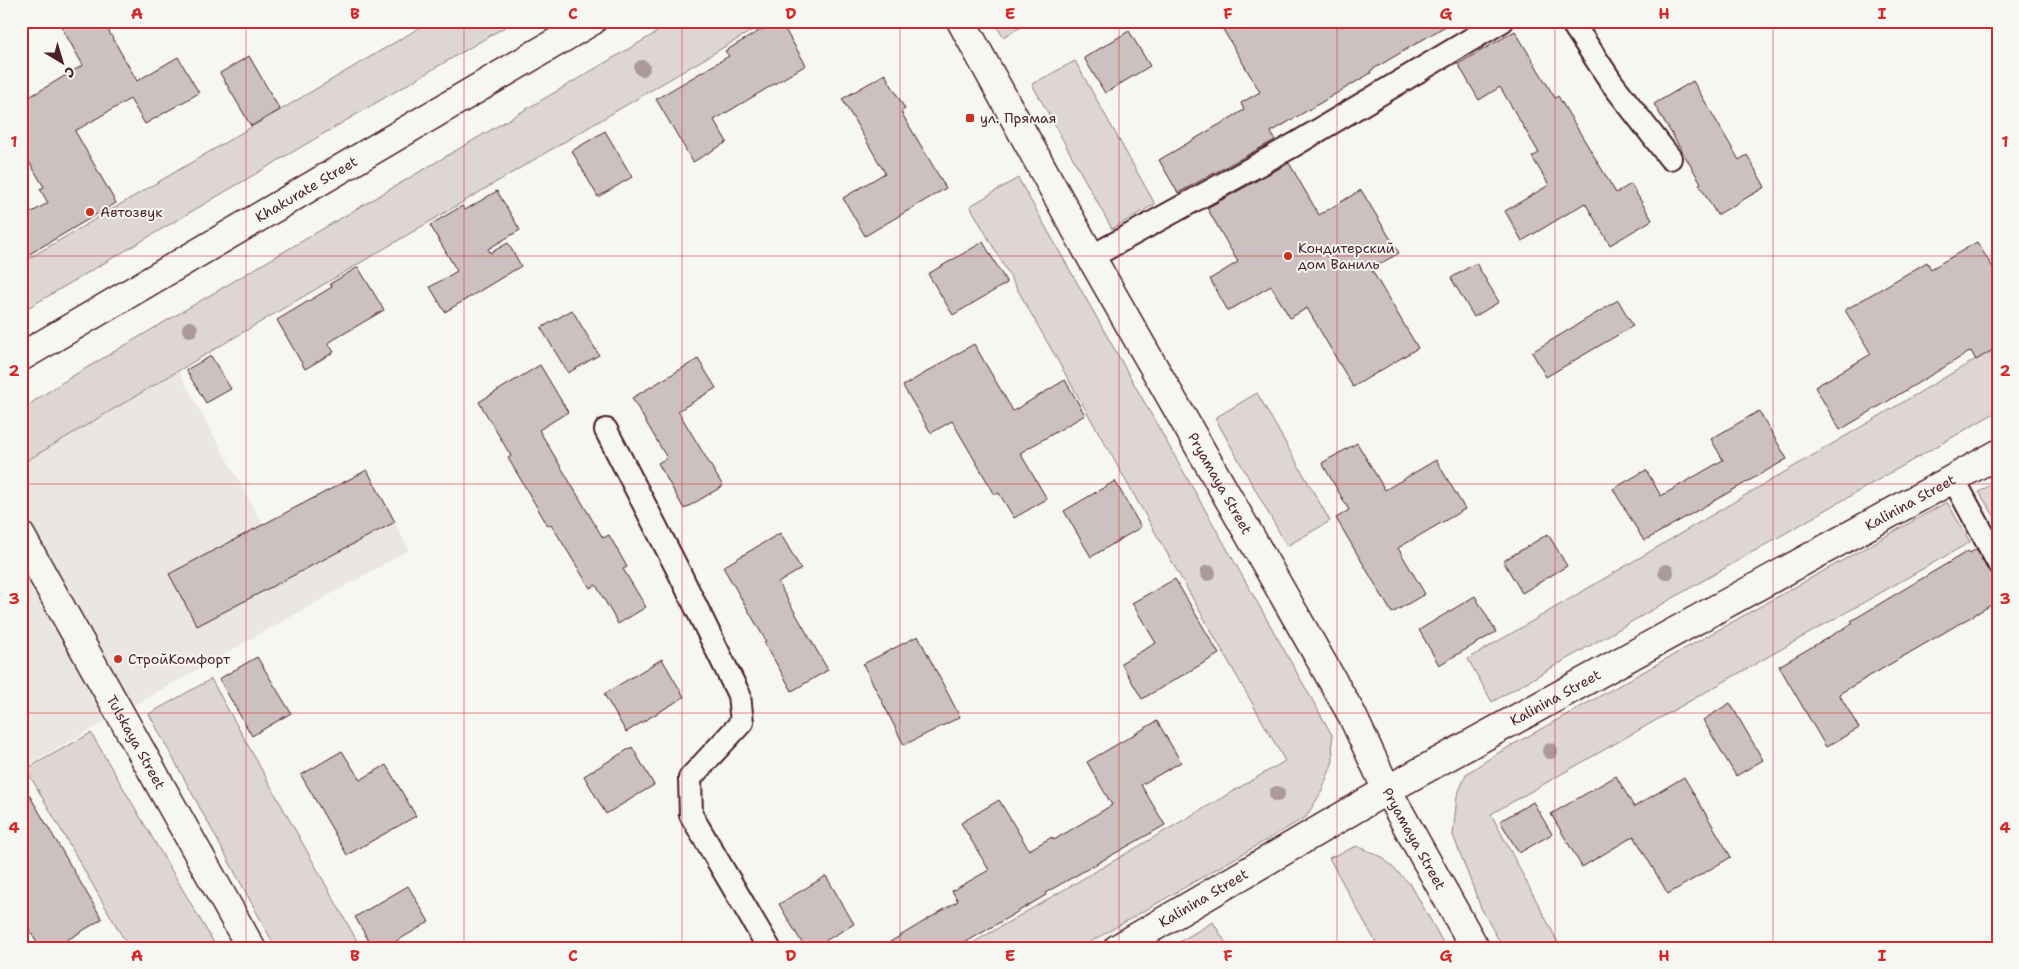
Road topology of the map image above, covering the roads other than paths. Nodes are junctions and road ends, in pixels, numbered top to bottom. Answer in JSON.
{"nodes":[{"id":1,"x":592,"y":21,"type":"edge"},
{"id":2,"x":962,"y":21,"type":"edge"},
{"id":3,"x":1502,"y":21,"type":"edge"},
{"id":4,"x":1571,"y":21,"type":"edge"},
{"id":5,"x":1670,"y":158,"type":"dead end"},
{"id":6,"x":1091,"y":257,"type":"junction"},
{"id":7,"x":21,"y":357,"type":"edge"},
{"id":8,"x":606,"y":430,"type":"dead end"},
{"id":9,"x":1998,"y":454,"type":"edge"},
{"id":10,"x":1954,"y":480,"type":"junction"},
{"id":11,"x":21,"y":536,"type":"edge"},
{"id":12,"x":1998,"y":562,"type":"edge"},
{"id":13,"x":1387,"y":790,"type":"junction"},
{"id":14,"x":251,"y":948,"type":"edge"},
{"id":15,"x":769,"y":948,"type":"edge"},
{"id":16,"x":1118,"y":948,"type":"edge"},
{"id":17,"x":1475,"y":948,"type":"edge"}],
"edges":[{"from":1,"to":7,"type":"street","name":"Khakurate Street"},
{"from":2,"to":6,"type":"street","name":"Pryamaya Street"},
{"from":3,"to":6,"type":"lane"},
{"from":4,"to":5,"type":"lane"},
{"from":6,"to":13,"type":"street","name":"Pryamaya Street"},
{"from":8,"to":15,"type":"lane"},
{"from":9,"to":10,"type":"street","name":"Kalinina Street"},
{"from":10,"to":12,"type":"lane"},
{"from":10,"to":13,"type":"street","name":"Kalinina Street"},
{"from":11,"to":14,"type":"street","name":"Tulskaya Street"},
{"from":13,"to":16,"type":"street","name":"Kalinina Street"},
{"from":13,"to":17,"type":"street","name":"Pryamaya Street"}]}
